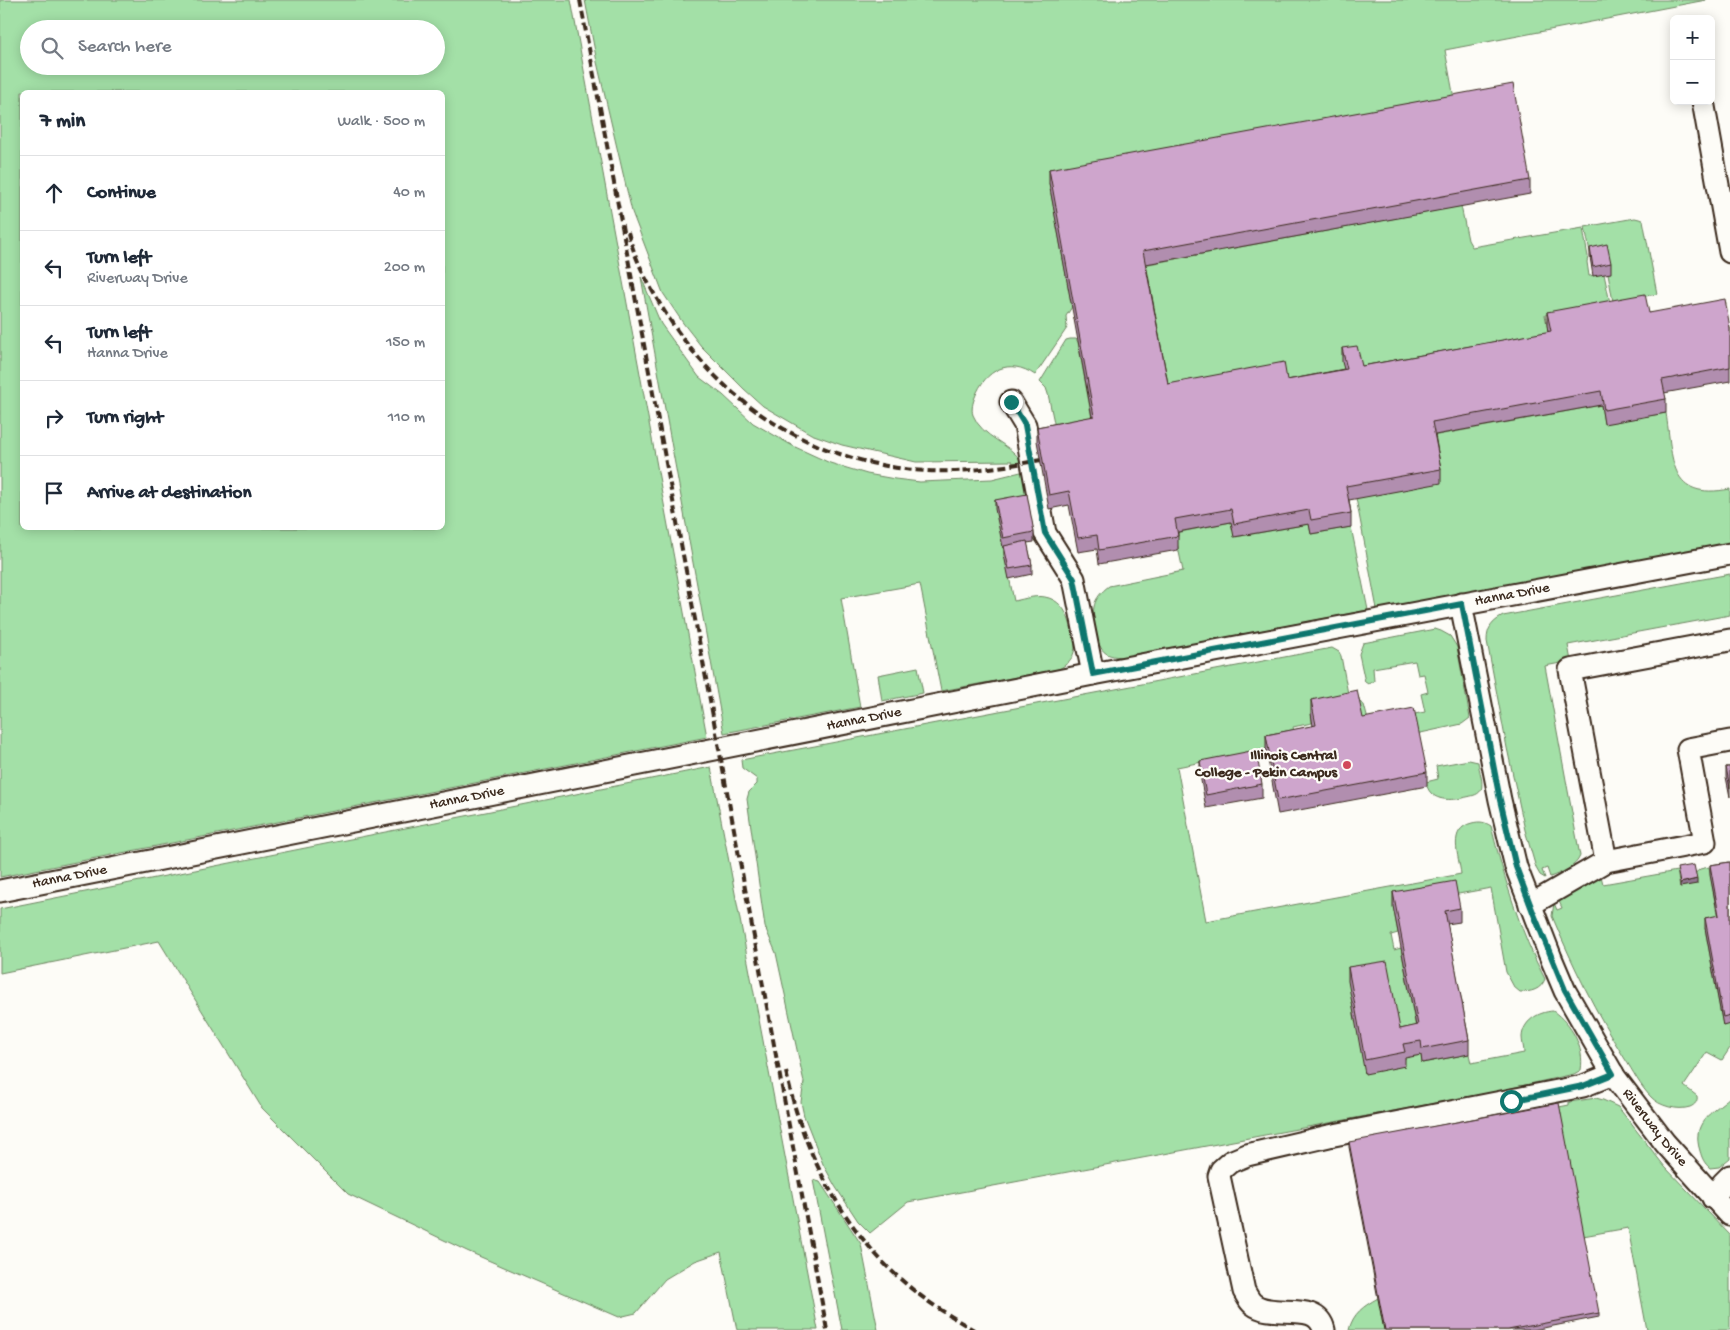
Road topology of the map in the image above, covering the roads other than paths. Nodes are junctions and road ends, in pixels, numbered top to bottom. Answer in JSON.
{"nodes":[{"id":1,"x":1703,"y":105,"type":"edge"},
{"id":2,"x":1730,"y":252,"type":"edge"},
{"id":3,"x":1011,"y":402,"type":"dead end"},
{"id":4,"x":1730,"y":554,"type":"edge"},
{"id":5,"x":1462,"y":604,"type":"junction"},
{"id":6,"x":1730,"y":640,"type":"edge"},
{"id":7,"x":1093,"y":674,"type":"junction"},
{"id":8,"x":1730,"y":741,"type":"edge"},
{"id":9,"x":1606,"y":861,"type":"junction"},
{"id":10,"x":0,"y":891,"type":"edge"},
{"id":11,"x":1530,"y":905,"type":"junction"},
{"id":12,"x":1613,"y":1074,"type":"junction"},
{"id":13,"x":1730,"y":1176,"type":"edge"},
{"id":14,"x":1713,"y":1198,"type":"junction"},
{"id":15,"x":1730,"y":1214,"type":"edge"},
{"id":16,"x":1324,"y":1330,"type":"edge"}],
"edges":[{"from":1,"to":2,"type":"street"},
{"from":3,"to":7,"type":"street"},
{"from":4,"to":5,"type":"street","name":"Hanna Drive"},
{"from":5,"to":7,"type":"street","name":"Hanna Drive"},
{"from":5,"to":11,"type":"street","name":"Riverway Drive"},
{"from":6,"to":9,"type":"street"},
{"from":7,"to":10,"type":"street","name":"Hanna Drive"},
{"from":8,"to":9,"type":"street"},
{"from":9,"to":11,"type":"street"},
{"from":11,"to":12,"type":"street","name":"Riverway Drive"},
{"from":12,"to":14,"type":"street","name":"Riverway Drive"},
{"from":12,"to":16,"type":"street"},
{"from":13,"to":14,"type":"street"},
{"from":14,"to":15,"type":"street","name":"Riverway Drive"}]}
